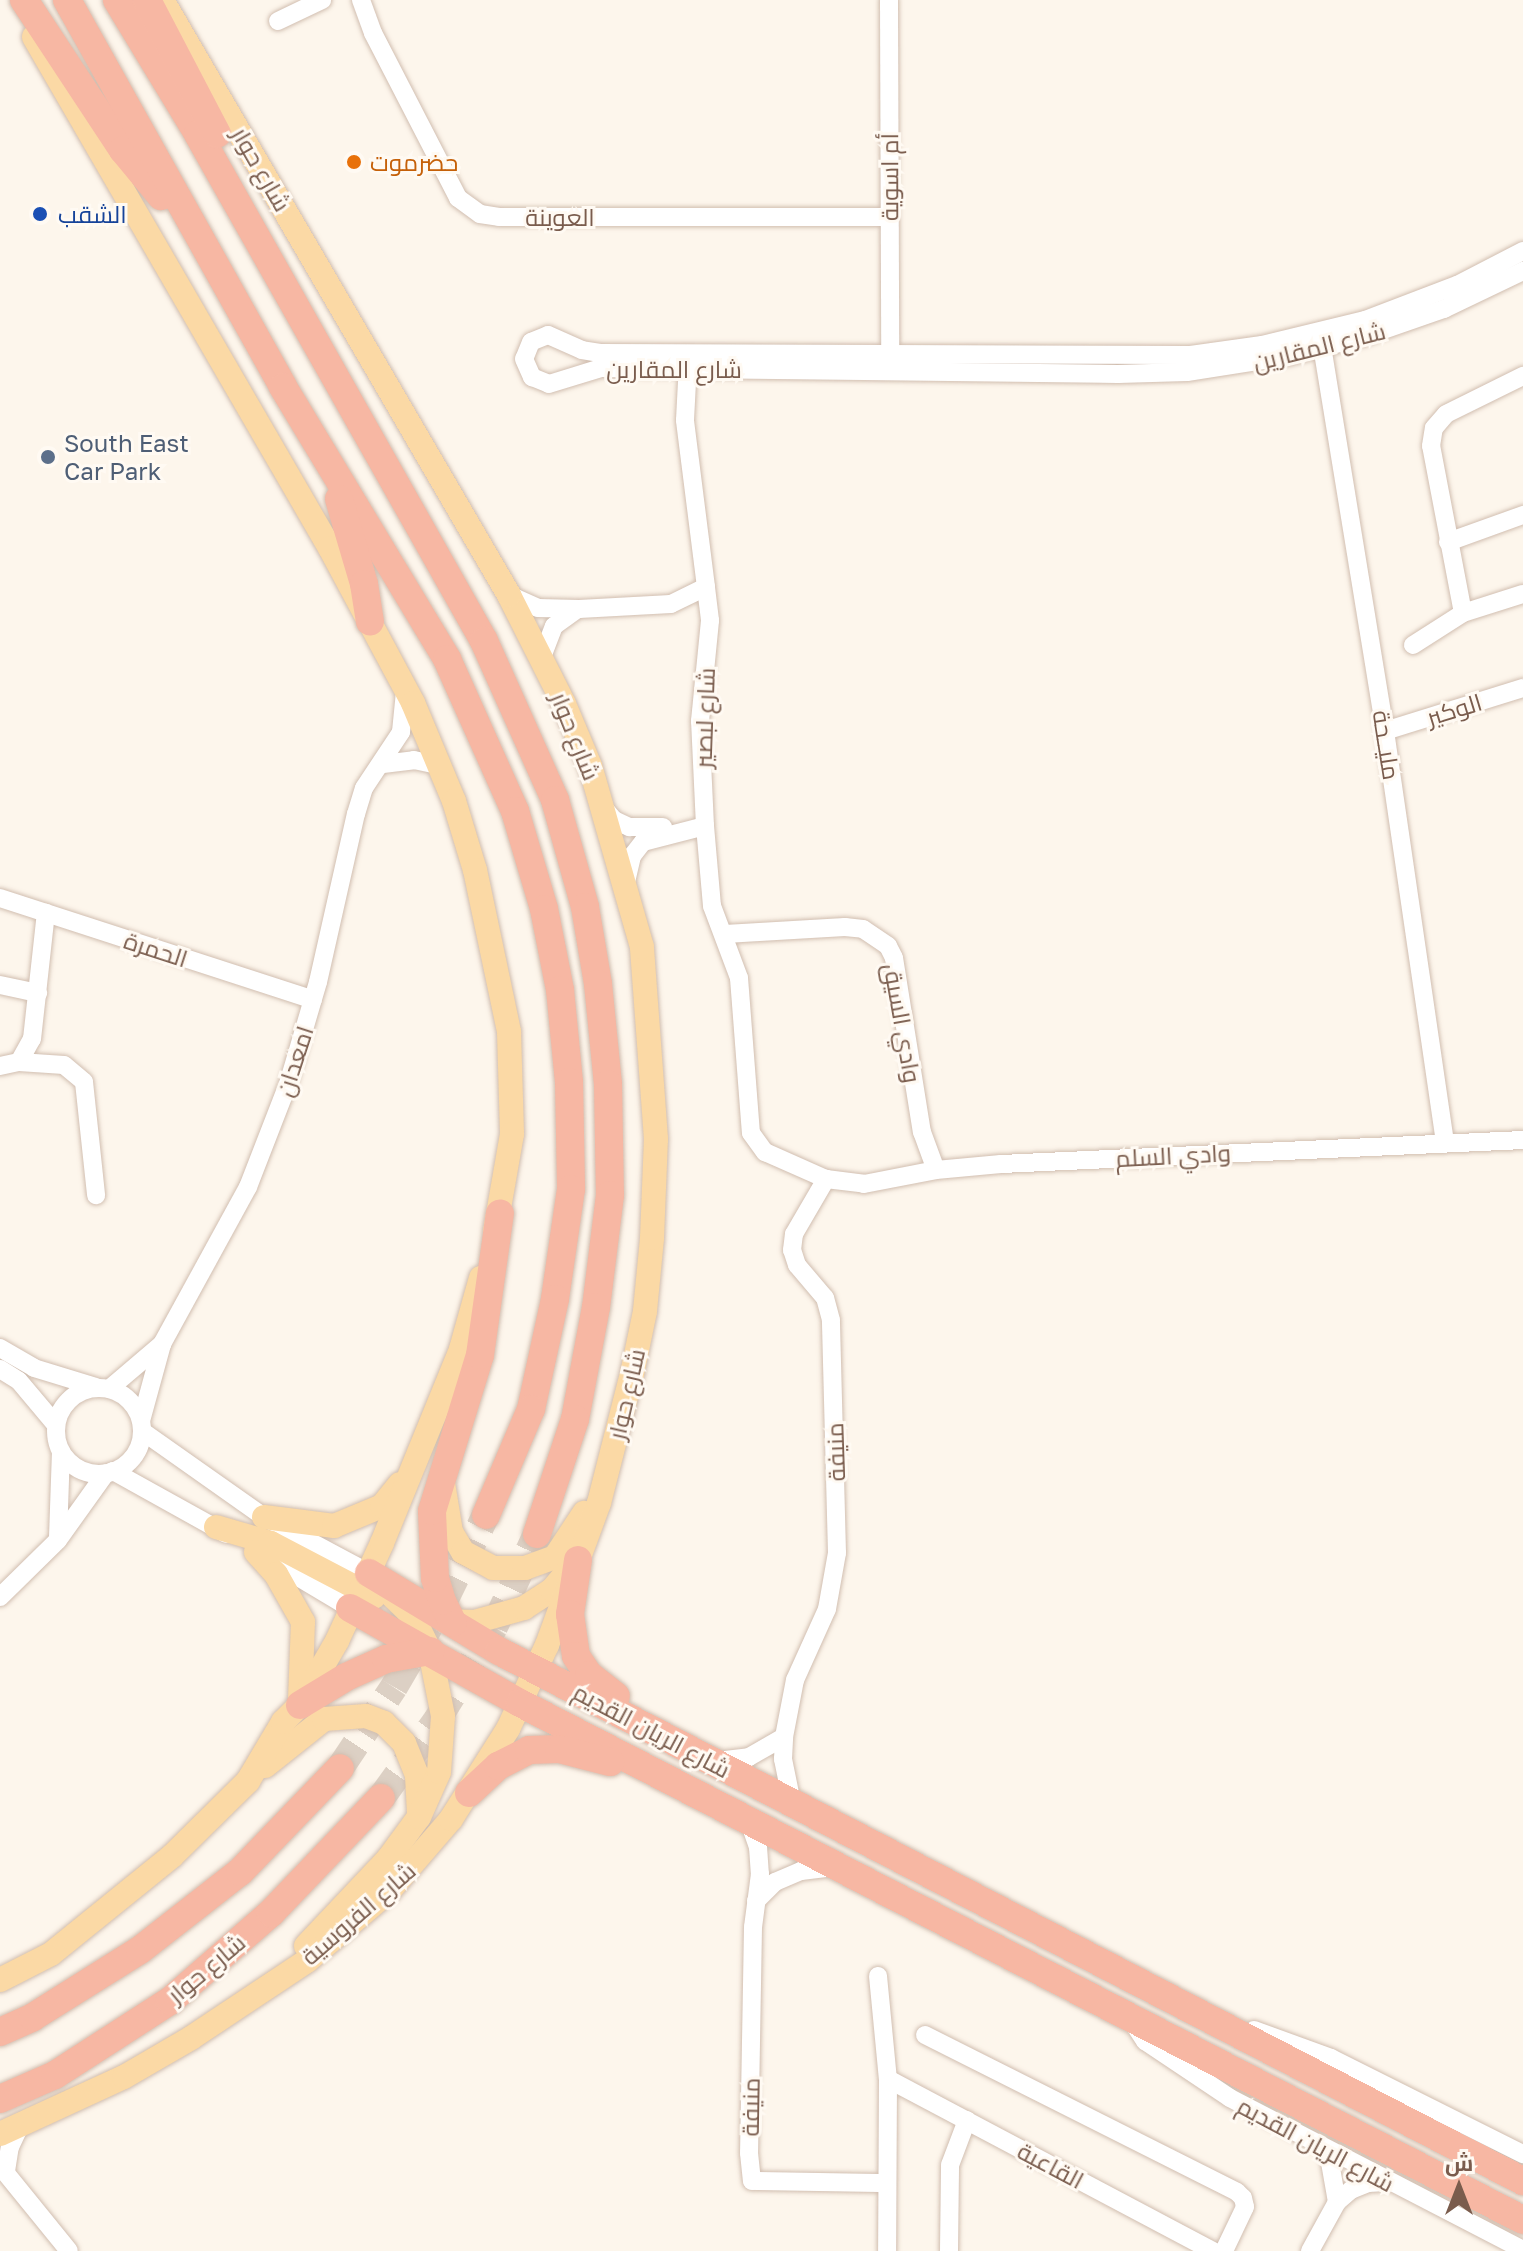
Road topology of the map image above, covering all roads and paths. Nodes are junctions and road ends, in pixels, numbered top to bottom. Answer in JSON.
{"nodes":[{"id":1,"x":13,"y":0,"type":"edge"},
{"id":2,"x":24,"y":0,"type":"edge"},
{"id":3,"x":67,"y":0,"type":"edge"},
{"id":4,"x":117,"y":0,"type":"edge"},
{"id":5,"x":147,"y":0,"type":"edge"},
{"id":6,"x":162,"y":0,"type":"edge"},
{"id":7,"x":322,"y":0,"type":"edge"},
{"id":8,"x":361,"y":0,"type":"edge"},
{"id":9,"x":889,"y":0,"type":"edge"},
{"id":10,"x":278,"y":21,"type":"dead end"},
{"id":11,"x":889,"y":217,"type":"junction"},
{"id":12,"x":255,"y":236,"type":"junction"},
{"id":13,"x":1523,"y":251,"type":"edge"},
{"id":14,"x":212,"y":257,"type":"junction"},
{"id":15,"x":1523,"y":271,"type":"edge"},
{"id":16,"x":1321,"y":340,"type":"junction"},
{"id":17,"x":701,"y":353,"type":"junction"},
{"id":18,"x":890,"y":362,"type":"junction"},
{"id":19,"x":689,"y":369,"type":"junction"},
{"id":20,"x":1523,"y":376,"type":"edge"},
{"id":21,"x":327,"y":460,"type":"junction"},
{"id":22,"x":1523,"y":515,"type":"edge"},
{"id":23,"x":1448,"y":542,"type":"junction"},
{"id":24,"x":706,"y":587,"type":"junction"},
{"id":25,"x":1523,"y":594,"type":"edge"},
{"id":26,"x":509,"y":595,"type":"junction"},
{"id":27,"x":579,"y":609,"type":"junction"},
{"id":28,"x":1463,"y":613,"type":"junction"},
{"id":29,"x":370,"y":622,"type":"junction"},
{"id":30,"x":1413,"y":645,"type":"dead end"},
{"id":31,"x":542,"y":657,"type":"junction"},
{"id":32,"x":1523,"y":688,"type":"edge"},
{"id":33,"x":405,"y":689,"type":"junction"},
{"id":34,"x":1385,"y":731,"type":"junction"},
{"id":35,"x":383,"y":764,"type":"junction"},
{"id":36,"x":437,"y":765,"type":"junction"},
{"id":37,"x":604,"y":808,"type":"junction"},
{"id":38,"x":705,"y":826,"type":"junction"},
{"id":39,"x":682,"y":831,"type":"junction"},
{"id":40,"x":626,"y":883,"type":"junction"},
{"id":41,"x":0,"y":898,"type":"edge"},
{"id":42,"x":46,"y":913,"type":"junction"},
{"id":43,"x":725,"y":934,"type":"junction"},
{"id":44,"x":0,"y":985,"type":"edge"},
{"id":45,"x":38,"y":993,"type":"junction"},
{"id":46,"x":313,"y":1000,"type":"junction"},
{"id":47,"x":19,"y":1062,"type":"junction"},
{"id":48,"x":0,"y":1066,"type":"edge"},
{"id":49,"x":1523,"y":1140,"type":"edge"},
{"id":50,"x":1445,"y":1143,"type":"junction"},
{"id":51,"x":936,"y":1170,"type":"junction"},
{"id":52,"x":826,"y":1179,"type":"junction"},
{"id":53,"x":96,"y":1195,"type":"dead end"},
{"id":54,"x":500,"y":1213,"type":"junction"},
{"id":55,"x":162,"y":1344,"type":"junction"},
{"id":56,"x":0,"y":1348,"type":"edge"},
{"id":57,"x":0,"y":1369,"type":"edge"},
{"id":58,"x":102,"y":1388,"type":"junction"},
{"id":59,"x":56,"y":1425,"type":"junction"},
{"id":60,"x":141,"y":1426,"type":"junction"},
{"id":61,"x":618,"y":1429,"type":"junction"},
{"id":62,"x":61,"y":1452,"type":"junction"},
{"id":63,"x":414,"y":1466,"type":"junction"},
{"id":64,"x":109,"y":1472,"type":"junction"},
{"id":65,"x":442,"y":1473,"type":"junction"},
{"id":66,"x":486,"y":1515,"type":"tunnel mouth"},
{"id":67,"x":264,"y":1517,"type":"junction"},
{"id":68,"x":216,"y":1527,"type":"junction"},
{"id":69,"x":537,"y":1534,"type":"tunnel mouth"},
{"id":70,"x":58,"y":1540,"type":"junction"},
{"id":71,"x":256,"y":1552,"type":"junction"},
{"id":72,"x":578,"y":1560,"type":"junction"},
{"id":73,"x":360,"y":1591,"type":"junction"},
{"id":74,"x":0,"y":1597,"type":"edge"},
{"id":75,"x":412,"y":1615,"type":"junction"},
{"id":76,"x":452,"y":1622,"type":"junction"},
{"id":77,"x":470,"y":1649,"type":"junction"},
{"id":78,"x":499,"y":1651,"type":"junction"},
{"id":79,"x":428,"y":1652,"type":"junction"},
{"id":80,"x":536,"y":1669,"type":"junction"},
{"id":81,"x":520,"y":1703,"type":"junction"},
{"id":82,"x":300,"y":1705,"type":"junction"},
{"id":83,"x":784,"y":1737,"type":"junction"},
{"id":84,"x":677,"y":1742,"type":"junction"},
{"id":85,"x":711,"y":1761,"type":"junction"},
{"id":86,"x":340,"y":1768,"type":"tunnel mouth"},
{"id":87,"x":662,"y":1775,"type":"junction"},
{"id":88,"x":248,"y":1781,"type":"junction"},
{"id":89,"x":469,"y":1793,"type":"junction"},
{"id":90,"x":381,"y":1798,"type":"tunnel mouth"},
{"id":91,"x":792,"y":1803,"type":"junction"},
{"id":92,"x":419,"y":1817,"type":"junction"},
{"id":93,"x":749,"y":1821,"type":"junction"},
{"id":94,"x":834,"y":1867,"type":"junction"},
{"id":95,"x":756,"y":1901,"type":"junction"},
{"id":96,"x":878,"y":1976,"type":"dead end"},
{"id":97,"x":0,"y":1980,"type":"edge"},
{"id":98,"x":265,"y":1987,"type":"junction"},
{"id":99,"x":1177,"y":2002,"type":"junction"},
{"id":100,"x":1126,"y":2012,"type":"junction"},
{"id":101,"x":0,"y":2032,"type":"edge"},
{"id":102,"x":925,"y":2035,"type":"dead end"},
{"id":103,"x":888,"y":2079,"type":"junction"},
{"id":104,"x":0,"y":2099,"type":"edge"},
{"id":105,"x":967,"y":2120,"type":"junction"},
{"id":106,"x":10,"y":2130,"type":"edge"},
{"id":107,"x":1328,"y":2151,"type":"junction"},
{"id":108,"x":1523,"y":2154,"type":"edge"},
{"id":109,"x":3,"y":2168,"type":"edge"},
{"id":110,"x":1523,"y":2181,"type":"edge"},
{"id":111,"x":1386,"y":2182,"type":"junction"},
{"id":112,"x":885,"y":2183,"type":"junction"},
{"id":113,"x":1337,"y":2202,"type":"junction"},
{"id":114,"x":1523,"y":2220,"type":"edge"},
{"id":115,"x":1523,"y":2250,"type":"edge"},
{"id":116,"x":69,"y":2251,"type":"edge"},
{"id":117,"x":887,"y":2251,"type":"edge"},
{"id":118,"x":949,"y":2251,"type":"edge"},
{"id":119,"x":1213,"y":2251,"type":"edge"},
{"id":120,"x":1224,"y":2251,"type":"edge"},
{"id":121,"x":1310,"y":2251,"type":"edge"}],
"edges":[{"from":1,"to":29,"type":"main road"},
{"from":2,"to":14,"type":"highway"},
{"from":3,"to":14,"type":"highway"},
{"from":4,"to":12,"type":"highway","name":"شارع حوار"},
{"from":5,"to":12,"type":"highway"},
{"from":6,"to":26,"type":"main road","name":"شارع حوار"},
{"from":7,"to":10,"type":"street"},
{"from":8,"to":11,"type":"street","name":"العوينة"},
{"from":9,"to":11,"type":"street","name":"أم اسوية"},
{"from":11,"to":18,"type":"street","name":"أم اسوية"},
{"from":12,"to":69,"type":"highway","name":"شارع حوار"},
{"from":13,"to":16,"type":"street","name":"شارع المقارين"},
{"from":14,"to":21,"type":"highway"},
{"from":15,"to":16,"type":"street","name":"شارع المقارين"},
{"from":16,"to":18,"type":"street","name":"شارع المقارين"},
{"from":16,"to":34,"type":"street","name":"مليــحة"},
{"from":17,"to":18,"type":"street","name":"شارع المقارين"},
{"from":17,"to":19,"type":"street"},
{"from":17,"to":19,"type":"street","name":"شارع المقارين"},
{"from":18,"to":19,"type":"street","name":"شارع المقارين"},
{"from":19,"to":24,"type":"street","name":"شارع لبصير"},
{"from":20,"to":23,"type":"street"},
{"from":21,"to":29,"type":"highway"},
{"from":21,"to":66,"type":"highway"},
{"from":22,"to":23,"type":"street"},
{"from":23,"to":28,"type":"street"},
{"from":24,"to":27,"type":"street"},
{"from":24,"to":38,"type":"street","name":"شارع لبصير"},
{"from":25,"to":28,"type":"street"},
{"from":26,"to":27,"type":"street"},
{"from":26,"to":31,"type":"main road","name":"شارع حوار"},
{"from":27,"to":31,"type":"street"},
{"from":28,"to":30,"type":"street"},
{"from":29,"to":33,"type":"main road"},
{"from":31,"to":37,"type":"main road","name":"شارع حوار"},
{"from":32,"to":34,"type":"street","name":"الوكير"},
{"from":33,"to":35,"type":"street","name":"امعدان"},
{"from":33,"to":36,"type":"main road"},
{"from":34,"to":50,"type":"street","name":"مليــحة"},
{"from":35,"to":36,"type":"street"},
{"from":35,"to":46,"type":"street","name":"امعدان"},
{"from":36,"to":54,"type":"main road"},
{"from":37,"to":39,"type":"street"},
{"from":37,"to":40,"type":"main road","name":"شارع حوار"},
{"from":38,"to":39,"type":"street"},
{"from":38,"to":43,"type":"street","name":"شارع لبصير"},
{"from":39,"to":40,"type":"street"},
{"from":40,"to":61,"type":"main road","name":"شارع حوار"},
{"from":41,"to":42,"type":"street","name":"الحمرة"},
{"from":42,"to":45,"type":"street"},
{"from":42,"to":46,"type":"street","name":"الحمرة"},
{"from":43,"to":51,"type":"street","name":"وادي السيق"},
{"from":43,"to":52,"type":"street","name":"وادي السلم"},
{"from":44,"to":45,"type":"street"},
{"from":45,"to":47,"type":"street"},
{"from":46,"to":55,"type":"street","name":"امعدان"},
{"from":47,"to":48,"type":"street"},
{"from":47,"to":53,"type":"street"},
{"from":49,"to":50,"type":"street","name":"وادي السلم"},
{"from":50,"to":51,"type":"street","name":"وادي السلم"},
{"from":51,"to":52,"type":"street","name":"وادي السلم"},
{"from":52,"to":83,"type":"street","name":"منيفة"},
{"from":54,"to":63,"type":"main road"},
{"from":54,"to":65,"type":"highway"},
{"from":55,"to":58,"type":"street","name":"امعدان"},
{"from":55,"to":60,"type":"street","name":"امعدان"},
{"from":56,"to":58,"type":"street"},
{"from":57,"to":59,"type":"street"},
{"from":58,"to":59,"type":"street"},
{"from":58,"to":60,"type":"street"},
{"from":59,"to":62,"type":"street"},
{"from":60,"to":64,"type":"street"},
{"from":60,"to":67,"type":"street","name":"شارع الريان القديم"},
{"from":61,"to":65,"type":"main road"},
{"from":61,"to":72,"type":"main road","name":"شارع حوار"},
{"from":62,"to":64,"type":"street"},
{"from":62,"to":70,"type":"street"},
{"from":63,"to":67,"type":"main road"},
{"from":63,"to":73,"type":"main road"},
{"from":64,"to":68,"type":"street","name":"شارع الريان القديم"},
{"from":64,"to":70,"type":"street"},
{"from":65,"to":76,"type":"highway"},
{"from":67,"to":73,"type":"street","name":"شارع الريان القديم"},
{"from":68,"to":71,"type":"street","name":"شارع الريان القديم"},
{"from":68,"to":73,"type":"main road"},
{"from":70,"to":74,"type":"street"},
{"from":71,"to":73,"type":"street","name":"شارع الريان القديم"},
{"from":71,"to":82,"type":"main road"},
{"from":72,"to":76,"type":"main road"},
{"from":72,"to":80,"type":"main road","name":"شارع الفروسية"},
{"from":72,"to":84,"type":"highway"},
{"from":73,"to":75,"type":"main road"},
{"from":73,"to":76,"type":"highway","name":"شارع الريان القديم"},
{"from":73,"to":79,"type":"highway","name":"شارع الريان القديم"},
{"from":73,"to":82,"type":"main road"},
{"from":75,"to":76,"type":"main road"},
{"from":75,"to":79,"type":"main road"},
{"from":76,"to":77,"type":"highway"},
{"from":76,"to":78,"type":"highway","name":"شارع الريان القديم"},
{"from":77,"to":78,"type":"highway"},
{"from":77,"to":79,"type":"highway"},
{"from":77,"to":81,"type":"highway"},
{"from":78,"to":80,"type":"highway","name":"شارع الريان القديم"},
{"from":79,"to":81,"type":"highway","name":"شارع الريان القديم"},
{"from":79,"to":82,"type":"highway"},
{"from":79,"to":92,"type":"main road"},
{"from":80,"to":81,"type":"main road","name":"شارع الفروسية"},
{"from":80,"to":84,"type":"highway","name":"شارع الريان القديم"},
{"from":81,"to":87,"type":"highway","name":"شارع الريان القديم"},
{"from":81,"to":89,"type":"main road","name":"شارع الفروسية"},
{"from":82,"to":88,"type":"main road"},
{"from":83,"to":85,"type":"street"},
{"from":83,"to":91,"type":"street","name":"منيفة"},
{"from":84,"to":85,"type":"highway","name":"شارع الريان القديم"},
{"from":85,"to":91,"type":"highway","name":"شارع الريان القديم"},
{"from":86,"to":101,"type":"highway"},
{"from":87,"to":89,"type":"highway"},
{"from":87,"to":93,"type":"highway","name":"شارع الريان القديم"},
{"from":88,"to":92,"type":"main road"},
{"from":88,"to":97,"type":"main road"},
{"from":89,"to":98,"type":"main road","name":"شارع الفروسية"},
{"from":90,"to":104,"type":"highway","name":"شارع حوار"},
{"from":91,"to":99,"type":"highway","name":"شارع الريان القديم"},
{"from":92,"to":98,"type":"main road"},
{"from":93,"to":94,"type":"highway","name":"شارع الريان القديم"},
{"from":93,"to":95,"type":"street","name":"منيفة"},
{"from":94,"to":95,"type":"street"},
{"from":94,"to":100,"type":"highway","name":"شارع الريان القديم"},
{"from":95,"to":112,"type":"street","name":"منيفة"},
{"from":96,"to":103,"type":"street"},
{"from":98,"to":106,"type":"main road","name":"شارع الفروسية"},
{"from":99,"to":108,"type":"street","name":"شارع الريان القديم"},
{"from":99,"to":110,"type":"highway","name":"شارع الريان القديم"},
{"from":100,"to":107,"type":"street","name":"شارع الريان القديم"},
{"from":100,"to":114,"type":"highway","name":"شارع الريان القديم"},
{"from":102,"to":120,"type":"street"},
{"from":103,"to":105,"type":"street","name":"القاعية"},
{"from":103,"to":112,"type":"street"},
{"from":105,"to":118,"type":"street"},
{"from":105,"to":119,"type":"street","name":"القاعية"},
{"from":106,"to":109,"type":"street"},
{"from":107,"to":111,"type":"street","name":"شارع الريان القديم"},
{"from":107,"to":113,"type":"street"},
{"from":109,"to":116,"type":"street"},
{"from":111,"to":113,"type":"street"},
{"from":111,"to":115,"type":"street","name":"شارع الريان القديم"},
{"from":112,"to":117,"type":"street"},
{"from":113,"to":121,"type":"street"}]}
